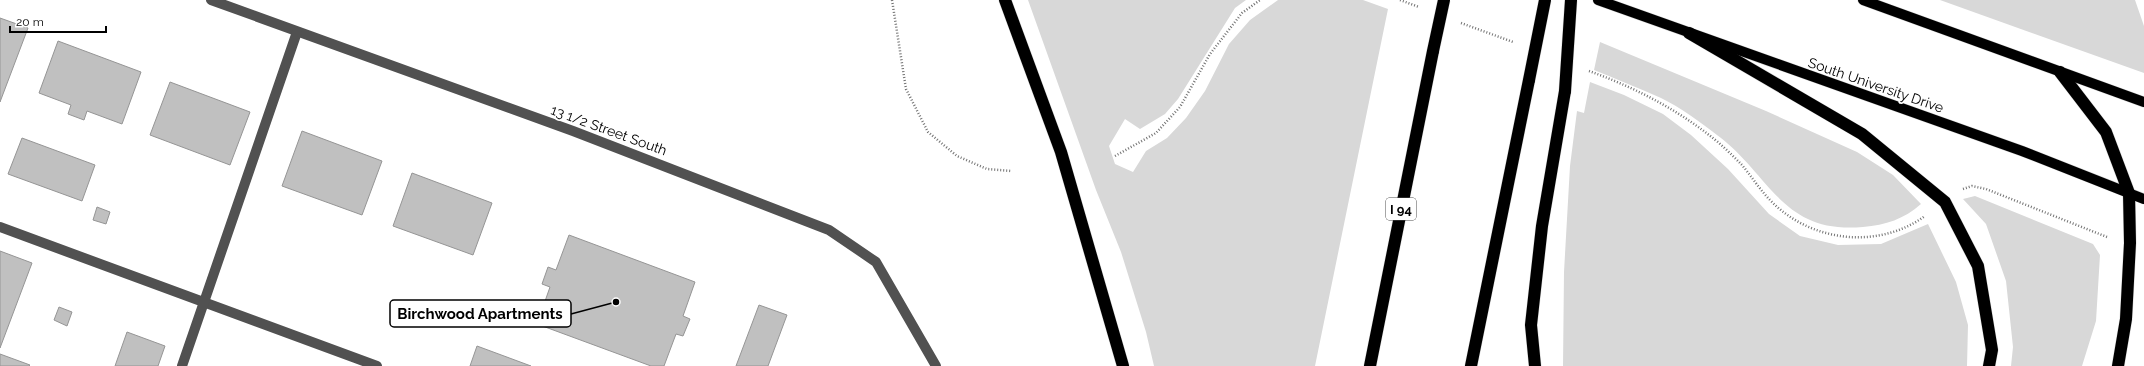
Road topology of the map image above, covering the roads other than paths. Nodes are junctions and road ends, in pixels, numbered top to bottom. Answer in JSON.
{"nodes":[{"id":1,"x":210,"y":0,"type":"edge"},
{"id":2,"x":1005,"y":0,"type":"edge"},
{"id":3,"x":1440,"y":0,"type":"edge"},
{"id":4,"x":1444,"y":0,"type":"edge"},
{"id":5,"x":1545,"y":0,"type":"edge"},
{"id":6,"x":1571,"y":0,"type":"edge"},
{"id":7,"x":1598,"y":0,"type":"edge"},
{"id":8,"x":1863,"y":0,"type":"edge"},
{"id":9,"x":297,"y":32,"type":"junction"},
{"id":10,"x":1689,"y":33,"type":"junction"},
{"id":11,"x":1433,"y":51,"type":"junction"},
{"id":12,"x":2060,"y":72,"type":"junction"},
{"id":13,"x":2144,"y":102,"type":"edge"},
{"id":14,"x":2130,"y":193,"type":"junction"},
{"id":15,"x":2144,"y":199,"type":"edge"},
{"id":16,"x":0,"y":227,"type":"edge"},
{"id":17,"x":205,"y":302,"type":"junction"},
{"id":18,"x":182,"y":366,"type":"edge"},
{"id":19,"x":377,"y":366,"type":"edge"},
{"id":20,"x":936,"y":366,"type":"edge"},
{"id":21,"x":1123,"y":366,"type":"edge"},
{"id":22,"x":1370,"y":366,"type":"edge"},
{"id":23,"x":1472,"y":366,"type":"edge"},
{"id":24,"x":1534,"y":366,"type":"edge"},
{"id":25,"x":1989,"y":366,"type":"edge"},
{"id":26,"x":2118,"y":366,"type":"edge"}],
"edges":[{"from":1,"to":9,"type":"street","name":"13 1/2 Street South"},
{"from":2,"to":21,"type":"highway"},
{"from":3,"to":11,"type":"highway","bridge":true},
{"from":4,"to":11,"type":"highway","number":"I 94","bridge":true},
{"from":5,"to":23,"type":"highway","bridge":true},
{"from":6,"to":24,"type":"highway","bridge":true},
{"from":7,"to":10,"type":"main road","name":"South University Drive"},
{"from":8,"to":12,"type":"main road"},
{"from":9,"to":17,"type":"street"},
{"from":9,"to":20,"type":"street","name":"13 1/2 Street South"},
{"from":10,"to":14,"type":"main road","name":"South University Drive"},
{"from":10,"to":25,"type":"highway"},
{"from":11,"to":22,"type":"highway","number":"I 94"},
{"from":12,"to":13,"type":"main road"},
{"from":12,"to":14,"type":"highway"},
{"from":14,"to":15,"type":"main road","name":"South University Drive"},
{"from":14,"to":26,"type":"highway"},
{"from":16,"to":17,"type":"street"},
{"from":17,"to":18,"type":"street"},
{"from":17,"to":19,"type":"street"}]}
